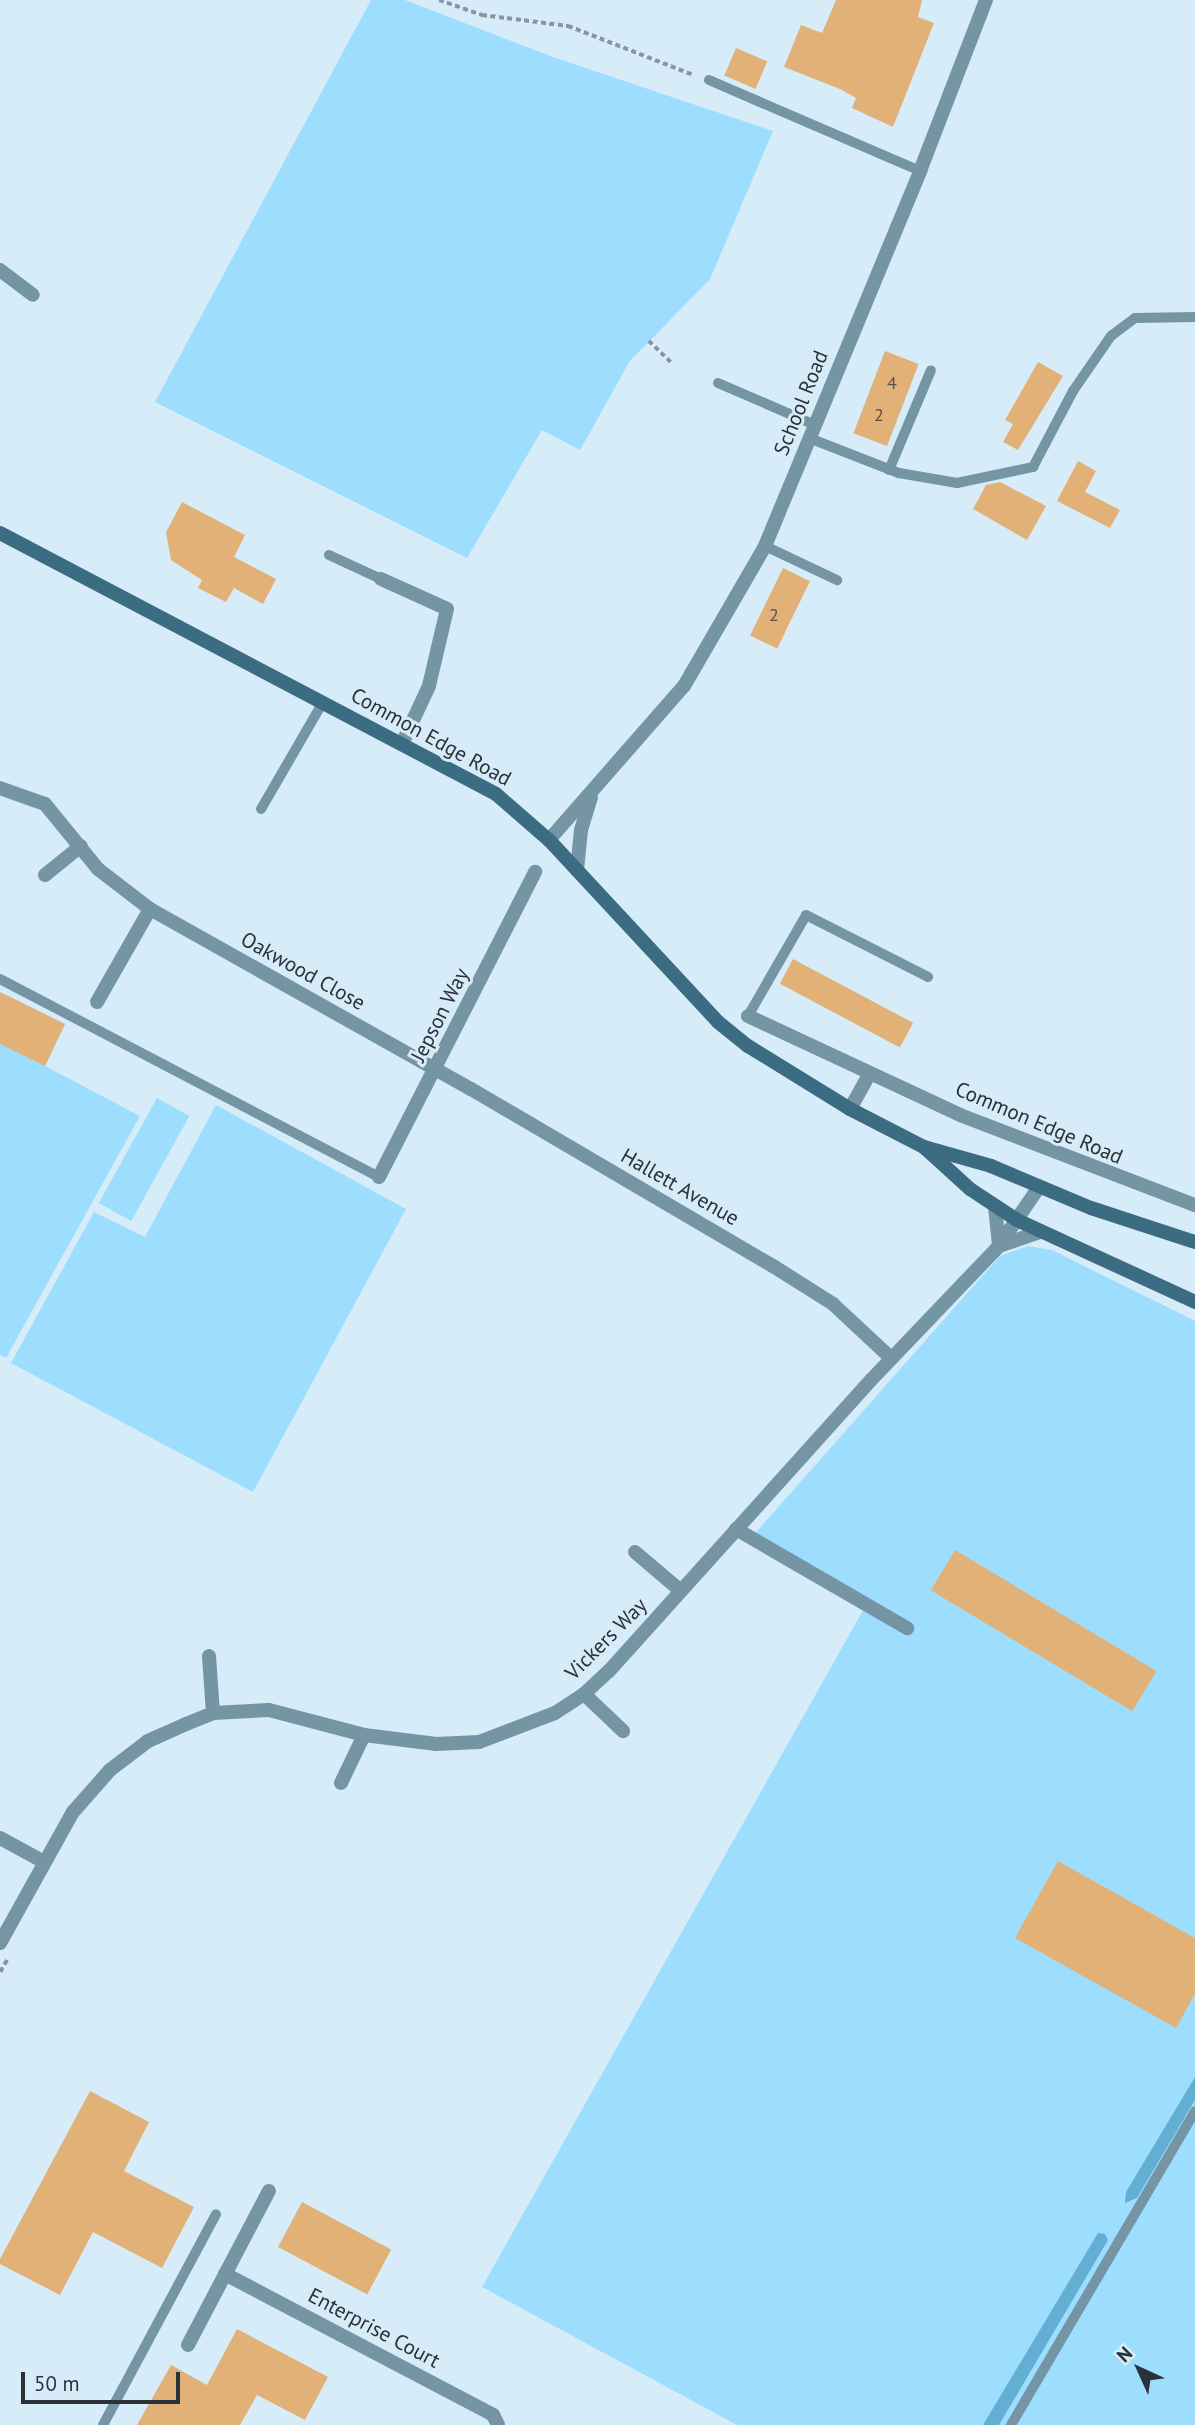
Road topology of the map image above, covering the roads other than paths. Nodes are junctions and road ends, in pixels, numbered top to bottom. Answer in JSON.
{"nodes":[{"id":1,"x":986,"y":0,"type":"edge"},
{"id":2,"x":709,"y":80,"type":"road end"},
{"id":3,"x":920,"y":171,"type":"junction"},
{"id":4,"x":0,"y":270,"type":"edge"},
{"id":5,"x":33,"y":295,"type":"dead end"},
{"id":6,"x":1195,"y":317,"type":"edge"},
{"id":7,"x":931,"y":370,"type":"dead end"},
{"id":8,"x":718,"y":383,"type":"dead end"},
{"id":9,"x":812,"y":432,"type":"junction"},
{"id":10,"x":894,"y":472,"type":"junction"},
{"id":11,"x":0,"y":533,"type":"edge"},
{"id":12,"x":765,"y":546,"type":"junction"},
{"id":13,"x":329,"y":555,"type":"dead end"},
{"id":14,"x":382,"y":579,"type":"joint"},
{"id":15,"x":837,"y":580,"type":"dead end"},
{"id":16,"x":323,"y":702,"type":"junction"},
{"id":17,"x":402,"y":744,"type":"junction"},
{"id":18,"x":0,"y":788,"type":"edge"},
{"id":19,"x":594,"y":789,"type":"junction"},
{"id":20,"x":261,"y":809,"type":"dead end"},
{"id":21,"x":549,"y":840,"type":"junction"},
{"id":22,"x":81,"y":846,"type":"junction"},
{"id":23,"x":578,"y":870,"type":"junction"},
{"id":24,"x":536,"y":872,"type":"dead end"},
{"id":25,"x":46,"y":875,"type":"dead end"},
{"id":26,"x":150,"y":909,"type":"junction"},
{"id":27,"x":928,"y":977,"type":"dead end"},
{"id":28,"x":0,"y":979,"type":"edge"},
{"id":29,"x":97,"y":1002,"type":"dead end"},
{"id":30,"x":748,"y":1016,"type":"joint"},
{"id":31,"x":436,"y":1069,"type":"junction"},
{"id":32,"x":870,"y":1073,"type":"junction"},
{"id":33,"x":850,"y":1109,"type":"junction"},
{"id":34,"x":924,"y":1147,"type":"junction"},
{"id":35,"x":379,"y":1177,"type":"joint"},
{"id":36,"x":1039,"y":1187,"type":"junction"},
{"id":37,"x":1195,"y":1205,"type":"edge"},
{"id":38,"x":995,"y":1207,"type":"junction"},
{"id":39,"x":1017,"y":1220,"type":"junction"},
{"id":40,"x":1039,"y":1232,"type":"junction"},
{"id":41,"x":1195,"y":1242,"type":"edge"},
{"id":42,"x":999,"y":1247,"type":"junction"},
{"id":43,"x":1195,"y":1302,"type":"edge"},
{"id":44,"x":891,"y":1358,"type":"junction"},
{"id":45,"x":736,"y":1529,"type":"junction"},
{"id":46,"x":635,"y":1552,"type":"dead end"},
{"id":47,"x":681,"y":1591,"type":"junction"},
{"id":48,"x":906,"y":1628,"type":"dead end"},
{"id":49,"x":209,"y":1656,"type":"dead end"},
{"id":50,"x":584,"y":1694,"type":"junction"},
{"id":51,"x":213,"y":1713,"type":"junction"},
{"id":52,"x":622,"y":1731,"type":"dead end"},
{"id":53,"x":364,"y":1735,"type":"junction"},
{"id":54,"x":341,"y":1783,"type":"dead end"},
{"id":55,"x":0,"y":1838,"type":"edge"},
{"id":56,"x":44,"y":1862,"type":"junction"},
{"id":57,"x":6,"y":1946,"type":"edge"},
{"id":58,"x":1195,"y":2111,"type":"edge"},
{"id":59,"x":269,"y":2191,"type":"dead end"},
{"id":60,"x":216,"y":2214,"type":"dead end"},
{"id":61,"x":225,"y":2274,"type":"junction"},
{"id":62,"x":188,"y":2345,"type":"dead end"},
{"id":63,"x":103,"y":2425,"type":"edge"},
{"id":64,"x":498,"y":2425,"type":"edge"},
{"id":65,"x":1011,"y":2425,"type":"edge"}],
"edges":[{"from":1,"to":3,"type":"street","name":"School Road"},
{"from":2,"to":3,"type":"lane"},
{"from":3,"to":9,"type":"street","name":"School Road"},
{"from":4,"to":5,"type":"street"},
{"from":6,"to":10,"type":"lane"},
{"from":7,"to":10,"type":"lane"},
{"from":8,"to":9,"type":"lane"},
{"from":9,"to":10,"type":"lane"},
{"from":9,"to":12,"type":"street","name":"School Road"},
{"from":11,"to":16,"type":"main road","name":"Common Edge Road"},
{"from":12,"to":15,"type":"lane"},
{"from":12,"to":19,"type":"street","name":"School Road"},
{"from":13,"to":14,"type":"lane"},
{"from":14,"to":17,"type":"street"},
{"from":16,"to":17,"type":"main road","name":"Common Edge Road"},
{"from":16,"to":20,"type":"lane"},
{"from":17,"to":21,"type":"main road","name":"Common Edge Road"},
{"from":18,"to":22,"type":"street","name":"Oakwood Close"},
{"from":19,"to":21,"type":"street","name":"School Road"},
{"from":19,"to":23,"type":"street","name":"School Road"},
{"from":21,"to":23,"type":"main road","name":"Common Edge Road"},
{"from":22,"to":25,"type":"street"},
{"from":22,"to":26,"type":"street","name":"Oakwood Close"},
{"from":23,"to":33,"type":"main road","name":"Common Edge Road"},
{"from":24,"to":31,"type":"street","name":"Jepson Way"},
{"from":26,"to":29,"type":"street"},
{"from":26,"to":31,"type":"street","name":"Oakwood Close"},
{"from":27,"to":30,"type":"lane"},
{"from":28,"to":35,"type":"lane"},
{"from":30,"to":32,"type":"street","name":"Common Edge Road"},
{"from":31,"to":35,"type":"street","name":"Jepson Way"},
{"from":31,"to":44,"type":"street","name":"Hallett Avenue"},
{"from":32,"to":33,"type":"street"},
{"from":32,"to":37,"type":"street","name":"Common Edge Road"},
{"from":33,"to":34,"type":"main road","name":"Common Edge Road"},
{"from":34,"to":36,"type":"main road","name":"Common Edge Road"},
{"from":34,"to":38,"type":"main road","name":"Common Edge Road"},
{"from":36,"to":39,"type":"street","name":"Vickers Way"},
{"from":36,"to":41,"type":"main road","name":"Common Edge Road"},
{"from":38,"to":39,"type":"main road","name":"Common Edge Road"},
{"from":38,"to":42,"type":"street"},
{"from":39,"to":40,"type":"main road","name":"Common Edge Road"},
{"from":39,"to":42,"type":"street","name":"Vickers Way"},
{"from":40,"to":42,"type":"street","name":"Vickers Way"},
{"from":40,"to":43,"type":"main road","name":"Common Edge Road"},
{"from":42,"to":44,"type":"street","name":"Vickers Way"},
{"from":44,"to":45,"type":"street","name":"Vickers Way"},
{"from":45,"to":47,"type":"street","name":"Vickers Way"},
{"from":45,"to":48,"type":"street"},
{"from":46,"to":47,"type":"street"},
{"from":47,"to":50,"type":"street","name":"Vickers Way"},
{"from":49,"to":51,"type":"street"},
{"from":50,"to":52,"type":"street"},
{"from":50,"to":53,"type":"street","name":"Vickers Way"},
{"from":51,"to":53,"type":"street","name":"Vickers Way"},
{"from":51,"to":56,"type":"street","name":"Vickers Way"},
{"from":53,"to":54,"type":"street"},
{"from":55,"to":56,"type":"street"},
{"from":56,"to":57,"type":"street","name":"Vickers Way"},
{"from":58,"to":65,"type":"lane"},
{"from":59,"to":61,"type":"street"},
{"from":60,"to":63,"type":"lane"},
{"from":61,"to":62,"type":"street"},
{"from":61,"to":64,"type":"street","name":"Enterprise Court"}]}
